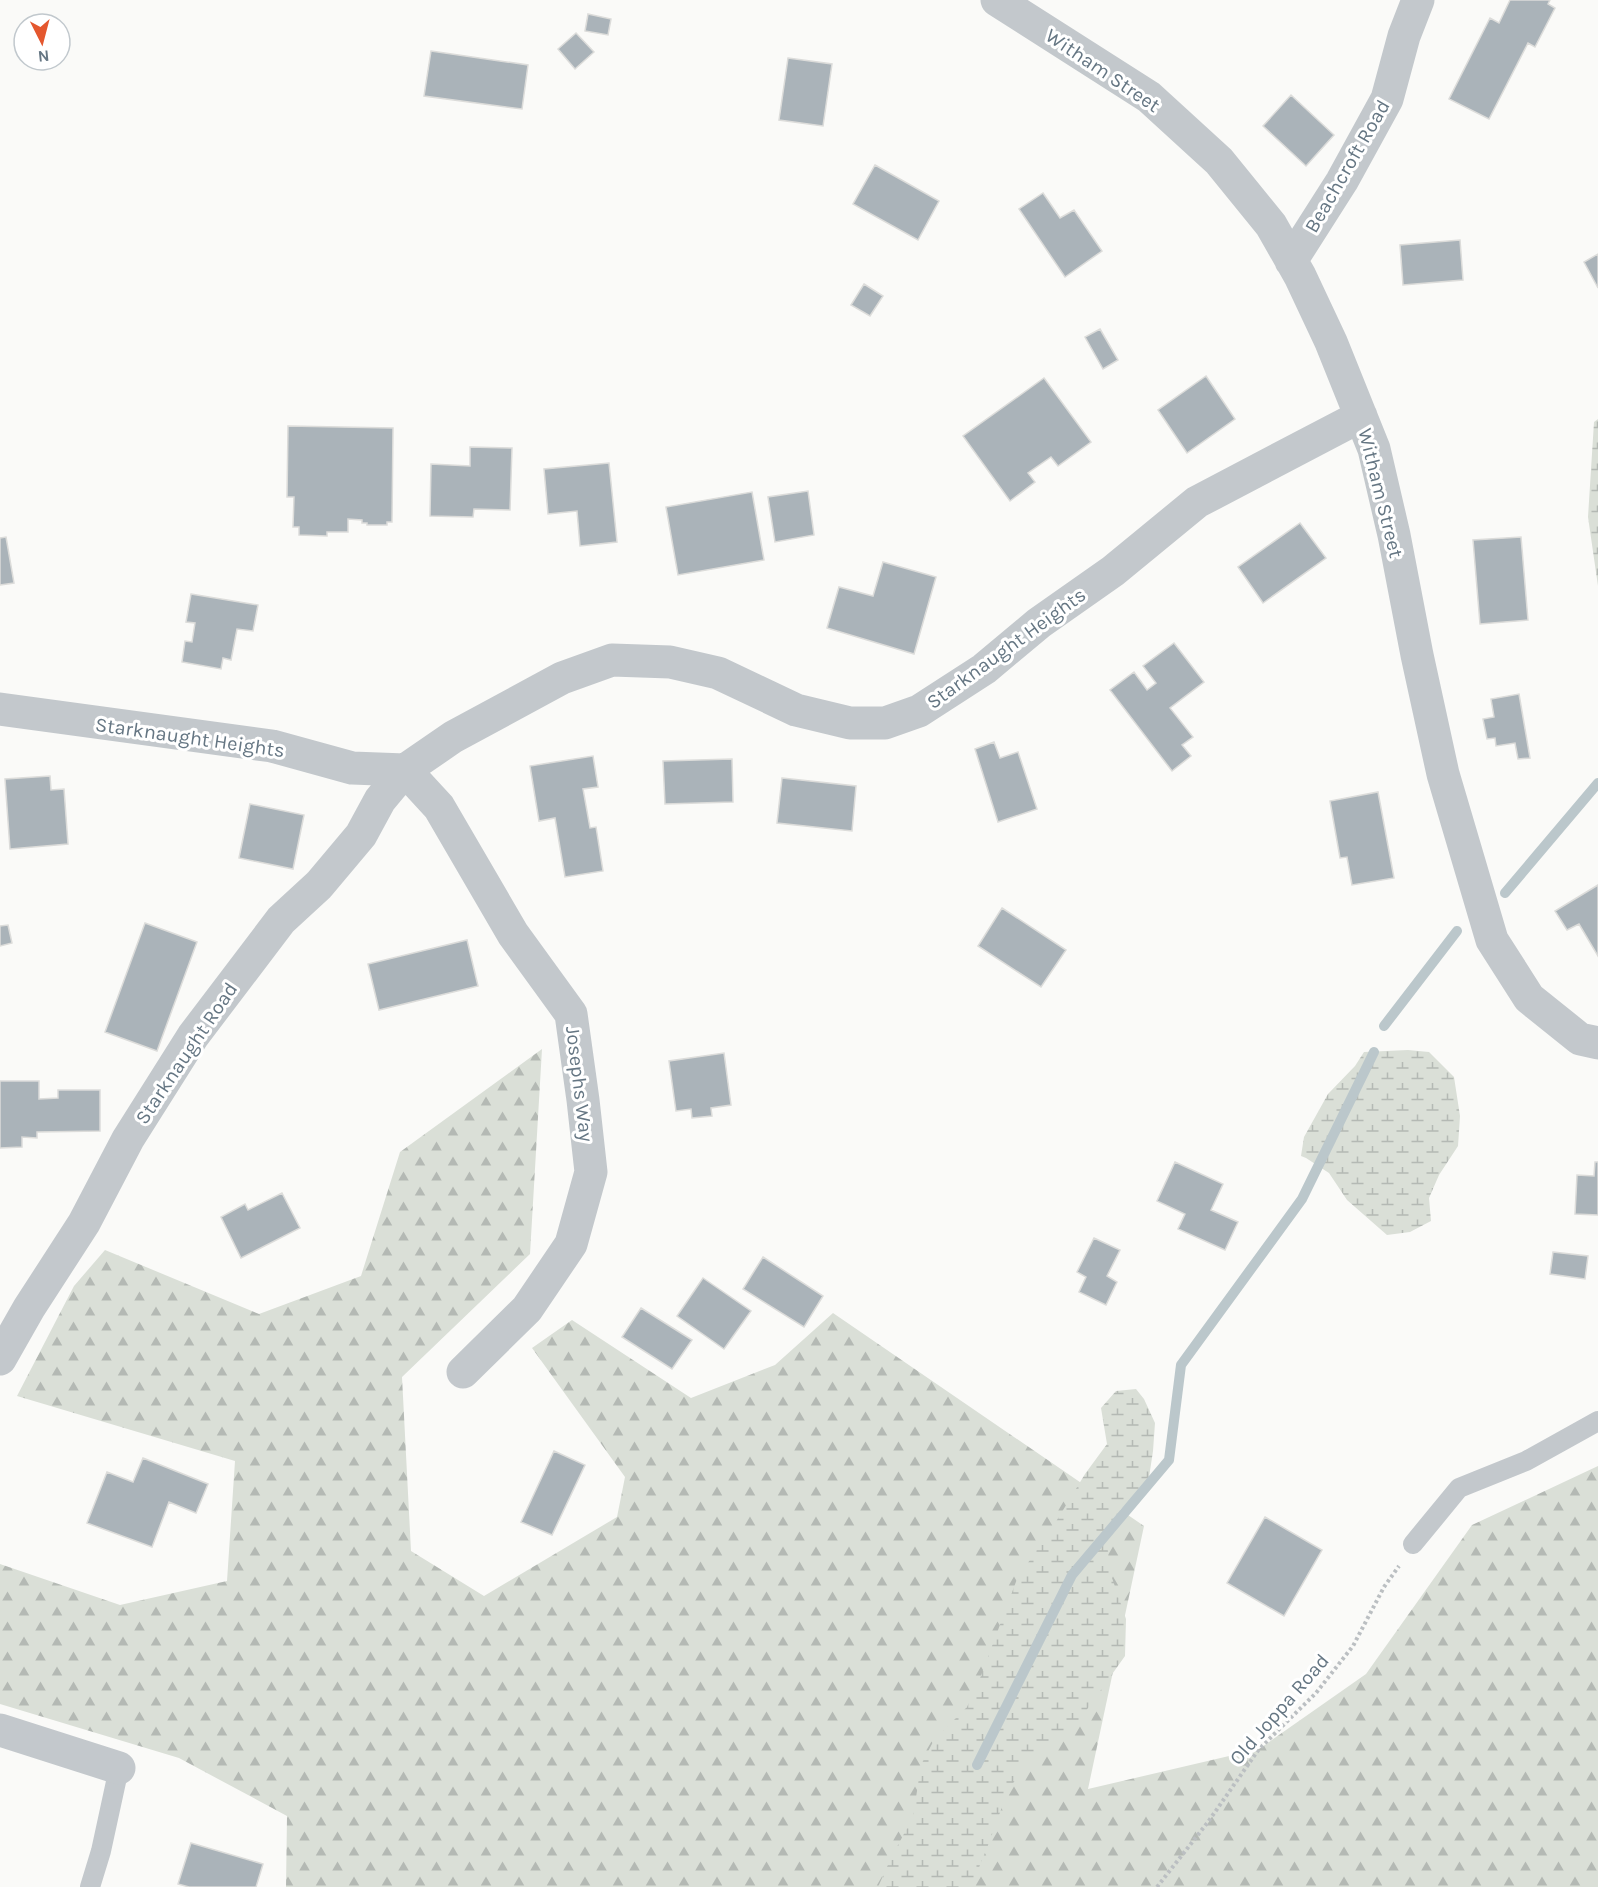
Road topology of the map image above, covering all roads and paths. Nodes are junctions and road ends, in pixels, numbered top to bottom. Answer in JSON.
{"nodes":[{"id":1,"x":996,"y":0,"type":"edge"},
{"id":2,"x":1418,"y":0,"type":"edge"},
{"id":3,"x":1031,"y":9,"type":"edge"},
{"id":4,"x":1291,"y":261,"type":"junction"},
{"id":5,"x":1361,"y":416,"type":"junction"},
{"id":6,"x":0,"y":709,"type":"edge"},
{"id":7,"x":405,"y":770,"type":"junction"},
{"id":8,"x":1598,"y":1043,"type":"edge"},
{"id":9,"x":0,"y":1359,"type":"edge"},
{"id":10,"x":464,"y":1372,"type":"dead end"},
{"id":11,"x":1598,"y":1421,"type":"edge"},
{"id":12,"x":1413,"y":1544,"type":"joint"},
{"id":13,"x":0,"y":1730,"type":"edge"},
{"id":14,"x":119,"y":1768,"type":"joint"},
{"id":15,"x":90,"y":1887,"type":"edge"},
{"id":16,"x":1156,"y":1887,"type":"edge"}],
"edges":[{"from":1,"to":3,"type":"street","name":"Witham Street"},
{"from":2,"to":4,"type":"street","name":"Beachcroft Road"},
{"from":3,"to":4,"type":"street","name":"Witham Street"},
{"from":4,"to":5,"type":"street","name":"Witham Street"},
{"from":5,"to":7,"type":"street","name":"Starknaught Heights"},
{"from":5,"to":8,"type":"street","name":"Witham Street"},
{"from":6,"to":7,"type":"street","name":"Starknaught Heights"},
{"from":7,"to":9,"type":"street","name":"Starknaught Road"},
{"from":7,"to":10,"type":"street","name":"Josephs Way"},
{"from":11,"to":12,"type":"lane"},
{"from":12,"to":16,"type":"path","name":"Old Joppa Road"},
{"from":13,"to":14,"type":"street"},
{"from":14,"to":15,"type":"lane"}]}
